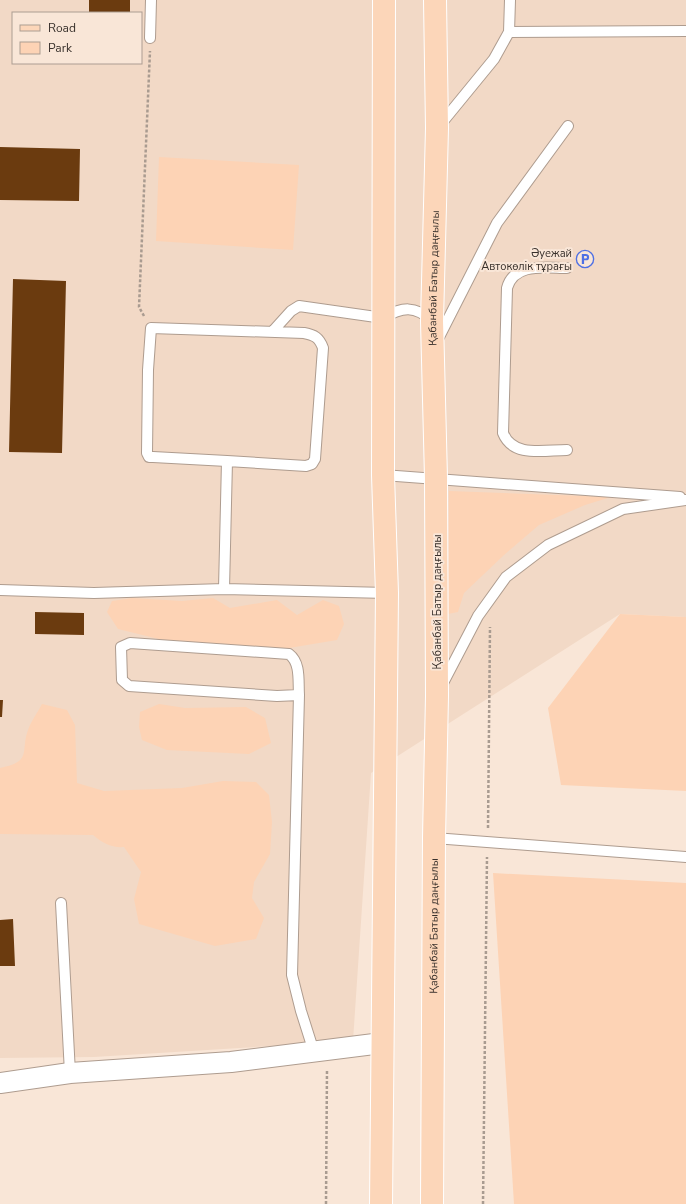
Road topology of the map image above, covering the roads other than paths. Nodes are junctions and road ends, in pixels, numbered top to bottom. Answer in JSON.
{"nodes":[{"id":1,"x":151,"y":0,"type":"edge"},
{"id":2,"x":384,"y":0,"type":"edge"},
{"id":3,"x":435,"y":0,"type":"edge"},
{"id":4,"x":510,"y":0,"type":"edge"},
{"id":5,"x":686,"y":31,"type":"edge"},
{"id":6,"x":509,"y":32,"type":"junction"},
{"id":7,"x":150,"y":38,"type":"road end"},
{"id":8,"x":568,"y":126,"type":"dead end"},
{"id":9,"x":437,"y":128,"type":"junction"},
{"id":10,"x":567,"y":268,"type":"dead end"},
{"id":11,"x":383,"y":318,"type":"junction"},
{"id":12,"x":432,"y":321,"type":"junction"},
{"id":13,"x":272,"y":332,"type":"junction"},
{"id":14,"x":433,"y":350,"type":"junction"},
{"id":15,"x":567,"y":450,"type":"dead end"},
{"id":16,"x":226,"y":461,"type":"junction"},
{"id":17,"x":383,"y":475,"type":"junction"},
{"id":18,"x":436,"y":478,"type":"junction"},
{"id":19,"x":686,"y":499,"type":"edge"},
{"id":20,"x":224,"y":589,"type":"junction"},
{"id":21,"x":0,"y":590,"type":"edge"},
{"id":22,"x":387,"y":593,"type":"junction"},
{"id":23,"x":299,"y":695,"type":"junction"},
{"id":24,"x":437,"y":696,"type":"junction"},
{"id":25,"x":434,"y":838,"type":"junction"},
{"id":26,"x":686,"y":857,"type":"edge"},
{"id":27,"x":61,"y":903,"type":"dead end"},
{"id":28,"x":382,"y":1043,"type":"junction"},
{"id":29,"x":321,"y":1051,"type":"junction"},
{"id":30,"x":70,"y":1073,"type":"junction"},
{"id":31,"x":0,"y":1083,"type":"edge"},
{"id":32,"x":381,"y":1204,"type":"edge"},
{"id":33,"x":432,"y":1204,"type":"edge"}],
"edges":[{"from":1,"to":7,"type":"lane"},
{"from":2,"to":11,"type":"main road"},
{"from":3,"to":9,"type":"main road","name":"Қабанбай Батыр даңғылы"},
{"from":4,"to":6,"type":"lane"},
{"from":5,"to":6,"type":"lane"},
{"from":6,"to":9,"type":"lane"},
{"from":8,"to":14,"type":"lane"},
{"from":9,"to":12,"type":"main road","name":"Қабанбай Батыр даңғылы"},
{"from":10,"to":15,"type":"lane"},
{"from":11,"to":12,"type":"lane"},
{"from":11,"to":13,"type":"lane"},
{"from":11,"to":17,"type":"main road"},
{"from":12,"to":14,"type":"main road","name":"Қабанбай Батыр даңғылы"},
{"from":13,"to":16,"type":"lane"},
{"from":13,"to":16,"type":"lane"},
{"from":14,"to":18,"type":"main road","name":"Қабанбай Батыр даңғылы"},
{"from":16,"to":20,"type":"lane"},
{"from":17,"to":18,"type":"lane"},
{"from":17,"to":22,"type":"main road"},
{"from":18,"to":19,"type":"lane"},
{"from":18,"to":24,"type":"main road","name":"Қабанбай Батыр даңғылы"},
{"from":19,"to":24,"type":"lane"},
{"from":20,"to":21,"type":"lane"},
{"from":20,"to":22,"type":"lane"},
{"from":22,"to":28,"type":"main road"},
{"from":23,"to":23,"type":"lane"},
{"from":23,"to":29,"type":"lane"},
{"from":24,"to":25,"type":"main road","name":"Қабанбай Батыр даңғылы"},
{"from":25,"to":26,"type":"lane"},
{"from":25,"to":33,"type":"main road","name":"Қабанбай Батыр даңғылы"},
{"from":27,"to":30,"type":"lane"},
{"from":28,"to":29,"type":"street"},
{"from":28,"to":32,"type":"main road"},
{"from":29,"to":30,"type":"street"},
{"from":30,"to":31,"type":"street"}]}
